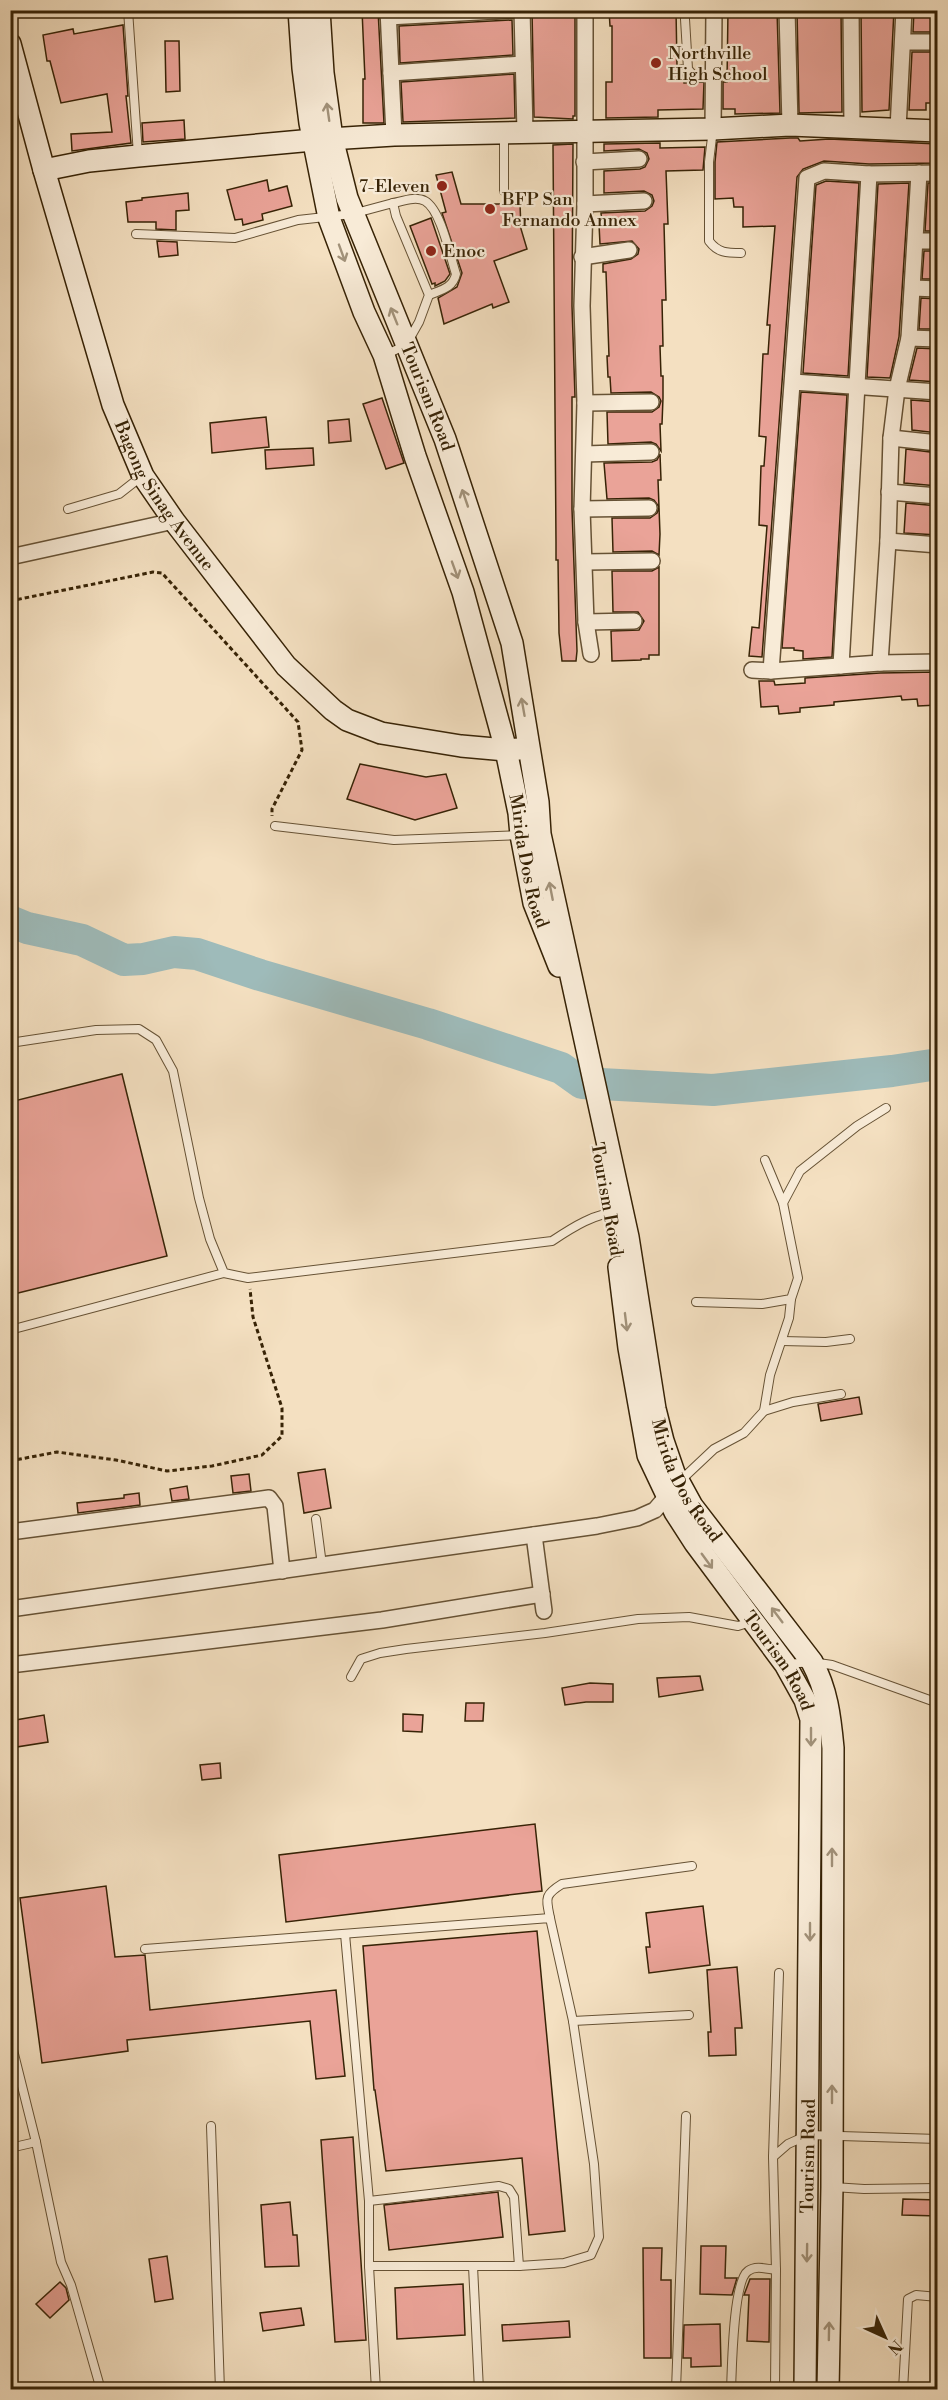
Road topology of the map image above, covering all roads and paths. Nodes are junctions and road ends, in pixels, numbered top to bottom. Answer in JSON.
{"nodes":[{"id":1,"x":128,"y":10,"type":"edge"},
{"id":2,"x":299,"y":10,"type":"edge"},
{"id":3,"x":319,"y":10,"type":"edge"},
{"id":4,"x":515,"y":10,"type":"edge"},
{"id":5,"x":522,"y":10,"type":"edge"},
{"id":6,"x":585,"y":10,"type":"edge"},
{"id":7,"x":714,"y":10,"type":"edge"},
{"id":8,"x":787,"y":10,"type":"edge"},
{"id":9,"x":851,"y":10,"type":"edge"},
{"id":10,"x":904,"y":10,"type":"edge"},
{"id":11,"x":388,"y":14,"type":"edge"},
{"id":12,"x":685,"y":19,"type":"dead end"},
{"id":13,"x":904,"y":42,"type":"junction"},
{"id":14,"x":938,"y":42,"type":"edge"},
{"id":15,"x":10,"y":44,"type":"edge"},
{"id":16,"x":523,"y":64,"type":"junction"},
{"id":17,"x":391,"y":74,"type":"junction"},
{"id":18,"x":715,"y":76,"type":"junction"},
{"id":19,"x":790,"y":124,"type":"junction"},
{"id":20,"x":852,"y":128,"type":"junction"},
{"id":21,"x":713,"y":129,"type":"junction"},
{"id":22,"x":898,"y":129,"type":"junction"},
{"id":23,"x":584,"y":130,"type":"junction"},
{"id":24,"x":938,"y":131,"type":"edge"},
{"id":25,"x":504,"y":132,"type":"junction"},
{"id":26,"x":525,"y":132,"type":"junction"},
{"id":27,"x":394,"y":135,"type":"junction"},
{"id":28,"x":323,"y":139,"type":"junction"},
{"id":29,"x":138,"y":156,"type":"junction"},
{"id":30,"x":639,"y":159,"type":"dead end"},
{"id":31,"x":584,"y":162,"type":"junction"},
{"id":32,"x":44,"y":170,"type":"junction"},
{"id":33,"x":919,"y":173,"type":"junction"},
{"id":34,"x":938,"y":173,"type":"edge"},
{"id":35,"x":869,"y":174,"type":"junction"},
{"id":36,"x":504,"y":191,"type":"dead end"},
{"id":37,"x":644,"y":201,"type":"dead end"},
{"id":38,"x":393,"y":203,"type":"junction"},
{"id":39,"x":585,"y":204,"type":"junction"},
{"id":40,"x":352,"y":214,"type":"junction"},
{"id":41,"x":329,"y":218,"type":"junction"},
{"id":42,"x":136,"y":234,"type":"dead end"},
{"id":43,"x":916,"y":241,"type":"junction"},
{"id":44,"x":938,"y":241,"type":"edge"},
{"id":45,"x":629,"y":250,"type":"dead end"},
{"id":46,"x":741,"y":253,"type":"dead end"},
{"id":47,"x":582,"y":256,"type":"junction"},
{"id":48,"x":913,"y":288,"type":"junction"},
{"id":49,"x":938,"y":289,"type":"edge"},
{"id":50,"x":429,"y":295,"type":"junction"},
{"id":51,"x":909,"y":338,"type":"junction"},
{"id":52,"x":938,"y":339,"type":"edge"},
{"id":53,"x":406,"y":345,"type":"junction"},
{"id":54,"x":384,"y":355,"type":"junction"},
{"id":55,"x":793,"y":382,"type":"junction"},
{"id":56,"x":857,"y":388,"type":"junction"},
{"id":57,"x":897,"y":389,"type":"junction"},
{"id":58,"x":938,"y":392,"type":"edge"},
{"id":59,"x":651,"y":402,"type":"dead end"},
{"id":60,"x":585,"y":403,"type":"junction"},
{"id":61,"x":891,"y":438,"type":"junction"},
{"id":62,"x":938,"y":443,"type":"edge"},
{"id":63,"x":651,"y":452,"type":"dead end"},
{"id":64,"x":584,"y":454,"type":"junction"},
{"id":65,"x":143,"y":476,"type":"junction"},
{"id":66,"x":889,"y":492,"type":"junction"},
{"id":67,"x":938,"y":496,"type":"edge"},
{"id":68,"x":649,"y":508,"type":"dead end"},
{"id":69,"x":68,"y":509,"type":"dead end"},
{"id":70,"x":582,"y":509,"type":"junction"},
{"id":71,"x":174,"y":521,"type":"junction"},
{"id":72,"x":888,"y":541,"type":"junction"},
{"id":73,"x":938,"y":544,"type":"edge"},
{"id":74,"x":10,"y":557,"type":"edge"},
{"id":75,"x":652,"y":561,"type":"dead end"},
{"id":76,"x":585,"y":562,"type":"junction"},
{"id":77,"x":10,"y":601,"type":"edge"},
{"id":78,"x":634,"y":621,"type":"dead end"},
{"id":79,"x":586,"y":622,"type":"junction"},
{"id":80,"x":591,"y":654,"type":"dead end"},
{"id":81,"x":938,"y":662,"type":"edge"},
{"id":82,"x":880,"y":663,"type":"junction"},
{"id":83,"x":841,"y":666,"type":"junction"},
{"id":84,"x":752,"y":670,"type":"dead end"},
{"id":85,"x":771,"y":671,"type":"junction"},
{"id":86,"x":530,"y":748,"type":"junction"},
{"id":87,"x":506,"y":750,"type":"junction"},
{"id":88,"x":536,"y":786,"type":"joint"},
{"id":89,"x":275,"y":826,"type":"joint"},
{"id":90,"x":530,"y":835,"type":"junction"},
{"id":91,"x":565,"y":969,"type":"joint"},
{"id":92,"x":10,"y":1043,"type":"edge"},
{"id":93,"x":886,"y":1108,"type":"dead end"},
{"id":94,"x":765,"y":1160,"type":"dead end"},
{"id":95,"x":783,"y":1203,"type":"junction"},
{"id":96,"x":617,"y":1211,"type":"junction"},
{"id":97,"x":224,"y":1273,"type":"junction"},
{"id":98,"x":248,"y":1278,"type":"junction"},
{"id":99,"x":791,"y":1299,"type":"junction"},
{"id":100,"x":696,"y":1302,"type":"dead end"},
{"id":101,"x":10,"y":1330,"type":"edge"},
{"id":102,"x":850,"y":1339,"type":"dead end"},
{"id":103,"x":782,"y":1341,"type":"junction"},
{"id":104,"x":841,"y":1394,"type":"dead end"},
{"id":105,"x":655,"y":1409,"type":"joint"},
{"id":106,"x":764,"y":1411,"type":"junction"},
{"id":107,"x":10,"y":1461,"type":"edge"},
{"id":108,"x":673,"y":1489,"type":"junction"},
{"id":109,"x":316,"y":1519,"type":"dead end"},
{"id":110,"x":10,"y":1532,"type":"edge"},
{"id":111,"x":534,"y":1535,"type":"junction"},
{"id":112,"x":725,"y":1546,"type":"joint"},
{"id":113,"x":322,"y":1565,"type":"junction"},
{"id":114,"x":282,"y":1571,"type":"junction"},
{"id":115,"x":542,"y":1594,"type":"junction"},
{"id":116,"x":10,"y":1610,"type":"edge"},
{"id":117,"x":544,"y":1611,"type":"dead end"},
{"id":118,"x":751,"y":1622,"type":"junction"},
{"id":119,"x":812,"y":1662,"type":"junction"},
{"id":120,"x":785,"y":1664,"type":"junction"},
{"id":121,"x":10,"y":1665,"type":"edge"},
{"id":122,"x":351,"y":1677,"type":"dead end"},
{"id":123,"x":938,"y":1703,"type":"edge"},
{"id":124,"x":692,"y":1866,"type":"dead end"},
{"id":125,"x":550,"y":1918,"type":"junction"},
{"id":126,"x":345,"y":1934,"type":"junction"},
{"id":127,"x":145,"y":1949,"type":"dead end"},
{"id":128,"x":779,"y":1973,"type":"dead end"},
{"id":129,"x":688,"y":2015,"type":"dead end"},
{"id":130,"x":573,"y":2021,"type":"junction"},
{"id":131,"x":10,"y":2038,"type":"edge"},
{"id":132,"x":686,"y":2116,"type":"dead end"},
{"id":133,"x":211,"y":2126,"type":"dead end"},
{"id":134,"x":832,"y":2134,"type":"junction"},
{"id":135,"x":808,"y":2135,"type":"junction"},
{"id":136,"x":938,"y":2139,"type":"edge"},
{"id":137,"x":36,"y":2142,"type":"junction"},
{"id":138,"x":10,"y":2148,"type":"edge"},
{"id":139,"x":773,"y":2157,"type":"junction"},
{"id":140,"x":832,"y":2187,"type":"junction"},
{"id":141,"x":938,"y":2188,"type":"edge"},
{"id":142,"x":369,"y":2201,"type":"junction"},
{"id":143,"x":369,"y":2266,"type":"junction"},
{"id":144,"x":473,"y":2266,"type":"junction"},
{"id":145,"x":519,"y":2266,"type":"junction"},
{"id":146,"x":776,"y":2270,"type":"junction"},
{"id":147,"x":938,"y":2297,"type":"edge"},
{"id":148,"x":101,"y":2390,"type":"edge"},
{"id":149,"x":220,"y":2390,"type":"edge"},
{"id":150,"x":376,"y":2390,"type":"edge"},
{"id":151,"x":479,"y":2390,"type":"edge"},
{"id":152,"x":676,"y":2390,"type":"edge"},
{"id":153,"x":731,"y":2390,"type":"edge"},
{"id":154,"x":775,"y":2390,"type":"edge"},
{"id":155,"x":805,"y":2390,"type":"edge"},
{"id":156,"x":828,"y":2390,"type":"edge"},
{"id":157,"x":903,"y":2390,"type":"edge"}],
"edges":[{"from":1,"to":29,"type":"lane"},
{"from":2,"to":28,"type":"main road","name":"Tourism Road"},
{"from":28,"to":3,"type":"main road","name":"Tourism Road","one_way":true},
{"from":4,"to":11,"type":"street"},
{"from":5,"to":16,"type":"street"},
{"from":6,"to":23,"type":"street"},
{"from":7,"to":18,"type":"street"},
{"from":8,"to":19,"type":"street"},
{"from":9,"to":20,"type":"street"},
{"from":10,"to":13,"type":"street"},
{"from":11,"to":17,"type":"street"},
{"from":12,"to":18,"type":"lane"},
{"from":13,"to":14,"type":"street"},
{"from":13,"to":22,"type":"street"},
{"from":15,"to":32,"type":"main road","name":"Bagong Sinag Avenue"},
{"from":16,"to":17,"type":"street"},
{"from":16,"to":26,"type":"street"},
{"from":17,"to":27,"type":"street"},
{"from":18,"to":21,"type":"street"},
{"from":19,"to":20,"type":"main road"},
{"from":19,"to":21,"type":"main road"},
{"from":20,"to":22,"type":"main road"},
{"from":21,"to":23,"type":"main road"},
{"from":21,"to":46,"type":"lane"},
{"from":22,"to":24,"type":"main road"},
{"from":23,"to":26,"type":"main road"},
{"from":23,"to":31,"type":"street"},
{"from":25,"to":26,"type":"main road"},
{"from":25,"to":27,"type":"main road"},
{"from":25,"to":36,"type":"lane"},
{"from":27,"to":28,"type":"main road"},
{"from":28,"to":29,"type":"main road"},
{"from":28,"to":40,"type":"main road","name":"Tourism Road"},
{"from":28,"to":41,"type":"main road","name":"Tourism Road"},
{"from":29,"to":32,"type":"main road"},
{"from":30,"to":31,"type":"street"},
{"from":31,"to":39,"type":"street"},
{"from":32,"to":65,"type":"main road","name":"Bagong Sinag Avenue"},
{"from":33,"to":34,"type":"street"},
{"from":33,"to":35,"type":"street"},
{"from":33,"to":43,"type":"street"},
{"from":35,"to":55,"type":"street"},
{"from":35,"to":56,"type":"street"},
{"from":37,"to":39,"type":"street"},
{"from":38,"to":40,"type":"lane"},
{"from":38,"to":50,"type":"lane"},
{"from":38,"to":50,"type":"lane"},
{"from":39,"to":47,"type":"street"},
{"from":40,"to":41,"type":"lane"},
{"from":53,"to":40,"type":"main road","name":"Tourism Road","one_way":true},
{"from":41,"to":42,"type":"lane"},
{"from":41,"to":54,"type":"main road","name":"Tourism Road","one_way":true},
{"from":43,"to":44,"type":"street"},
{"from":43,"to":48,"type":"street"},
{"from":45,"to":47,"type":"street"},
{"from":47,"to":60,"type":"street"},
{"from":48,"to":49,"type":"street"},
{"from":48,"to":51,"type":"street"},
{"from":50,"to":53,"type":"lane"},
{"from":51,"to":52,"type":"street"},
{"from":51,"to":57,"type":"street"},
{"from":53,"to":54,"type":"lane"},
{"from":86,"to":53,"type":"main road","name":"Tourism Road","one_way":true},
{"from":54,"to":87,"type":"main road","name":"Tourism Road","one_way":true},
{"from":55,"to":56,"type":"street"},
{"from":55,"to":85,"type":"street"},
{"from":56,"to":57,"type":"street"},
{"from":56,"to":83,"type":"street"},
{"from":57,"to":58,"type":"street"},
{"from":57,"to":61,"type":"street"},
{"from":59,"to":60,"type":"street"},
{"from":60,"to":64,"type":"street"},
{"from":61,"to":62,"type":"street"},
{"from":61,"to":66,"type":"street"},
{"from":63,"to":64,"type":"street"},
{"from":64,"to":70,"type":"street"},
{"from":65,"to":69,"type":"lane"},
{"from":65,"to":71,"type":"main road","name":"Bagong Sinag Avenue"},
{"from":66,"to":67,"type":"street"},
{"from":66,"to":72,"type":"street"},
{"from":68,"to":70,"type":"street"},
{"from":70,"to":76,"type":"street"},
{"from":71,"to":74,"type":"street"},
{"from":71,"to":87,"type":"main road","name":"Bagong Sinag Avenue"},
{"from":72,"to":73,"type":"street"},
{"from":72,"to":82,"type":"street"},
{"from":75,"to":76,"type":"street"},
{"from":76,"to":79,"type":"street"},
{"from":77,"to":89,"type":"path"},
{"from":78,"to":79,"type":"street"},
{"from":79,"to":80,"type":"street"},
{"from":81,"to":82,"type":"street"},
{"from":82,"to":83,"type":"street"},
{"from":83,"to":85,"type":"street"},
{"from":84,"to":85,"type":"street"},
{"from":86,"to":87,"type":"main road","name":"Bagong Sinag Avenue"},
{"from":86,"to":88,"type":"main road","name":"Tourism Road"},
{"from":87,"to":90,"type":"main road","name":"Mirida Dos Road"},
{"from":88,"to":90,"type":"main road","name":"Mirida Dos Road"},
{"from":89,"to":90,"type":"lane"},
{"from":90,"to":91,"type":"main road","name":"Mirida Dos Road"},
{"from":91,"to":96,"type":"main road","name":"Tourism Road"},
{"from":92,"to":97,"type":"lane"},
{"from":93,"to":95,"type":"lane"},
{"from":94,"to":95,"type":"lane"},
{"from":95,"to":99,"type":"lane"},
{"from":96,"to":98,"type":"lane"},
{"from":96,"to":105,"type":"main road","name":"Tourism Road"},
{"from":96,"to":108,"type":"main road","name":"Tourism Road","one_way":true},
{"from":97,"to":98,"type":"lane"},
{"from":97,"to":101,"type":"lane"},
{"from":98,"to":107,"type":"path"},
{"from":99,"to":100,"type":"lane"},
{"from":99,"to":103,"type":"lane"},
{"from":102,"to":103,"type":"lane"},
{"from":103,"to":106,"type":"lane"},
{"from":104,"to":106,"type":"lane"},
{"from":105,"to":108,"type":"main road","name":"Mirida Dos Road"},
{"from":106,"to":108,"type":"lane"},
{"from":108,"to":111,"type":"street"},
{"from":108,"to":112,"type":"main road","name":"Mirida Dos Road"},
{"from":108,"to":118,"type":"main road","name":"Tourism Road","one_way":true},
{"from":109,"to":113,"type":"lane"},
{"from":110,"to":114,"type":"street"},
{"from":111,"to":113,"type":"street"},
{"from":111,"to":115,"type":"street"},
{"from":119,"to":112,"type":"main road","name":"Tourism Road","one_way":true},
{"from":113,"to":114,"type":"street"},
{"from":114,"to":116,"type":"street"},
{"from":115,"to":117,"type":"street"},
{"from":115,"to":121,"type":"street"},
{"from":118,"to":120,"type":"main road","name":"Tourism Road"},
{"from":118,"to":122,"type":"lane"},
{"from":119,"to":120,"type":"lane"},
{"from":119,"to":123,"type":"lane"},
{"from":134,"to":119,"type":"main road","name":"Tourism Road","one_way":true},
{"from":120,"to":135,"type":"main road","name":"Tourism Road","one_way":true},
{"from":124,"to":125,"type":"lane"},
{"from":125,"to":126,"type":"lane"},
{"from":125,"to":130,"type":"lane"},
{"from":126,"to":127,"type":"lane"},
{"from":126,"to":142,"type":"lane"},
{"from":128,"to":139,"type":"lane"},
{"from":129,"to":130,"type":"lane"},
{"from":130,"to":145,"type":"lane"},
{"from":131,"to":137,"type":"lane"},
{"from":132,"to":152,"type":"lane"},
{"from":133,"to":149,"type":"lane"},
{"from":134,"to":135,"type":"lane"},
{"from":134,"to":136,"type":"lane"},
{"from":134,"to":140,"type":"main road","name":"Tourism Road"},
{"from":135,"to":139,"type":"lane"},
{"from":135,"to":155,"type":"main road","name":"Tourism Road","one_way":true},
{"from":137,"to":138,"type":"lane"},
{"from":137,"to":148,"type":"lane"},
{"from":139,"to":146,"type":"lane"},
{"from":140,"to":141,"type":"lane"},
{"from":156,"to":140,"type":"main road","name":"Tourism Road","one_way":true},
{"from":142,"to":143,"type":"lane"},
{"from":142,"to":145,"type":"lane"},
{"from":143,"to":144,"type":"lane"},
{"from":143,"to":150,"type":"lane"},
{"from":144,"to":145,"type":"lane"},
{"from":144,"to":151,"type":"lane"},
{"from":146,"to":153,"type":"lane"},
{"from":146,"to":154,"type":"lane"},
{"from":147,"to":157,"type":"lane"}]}
